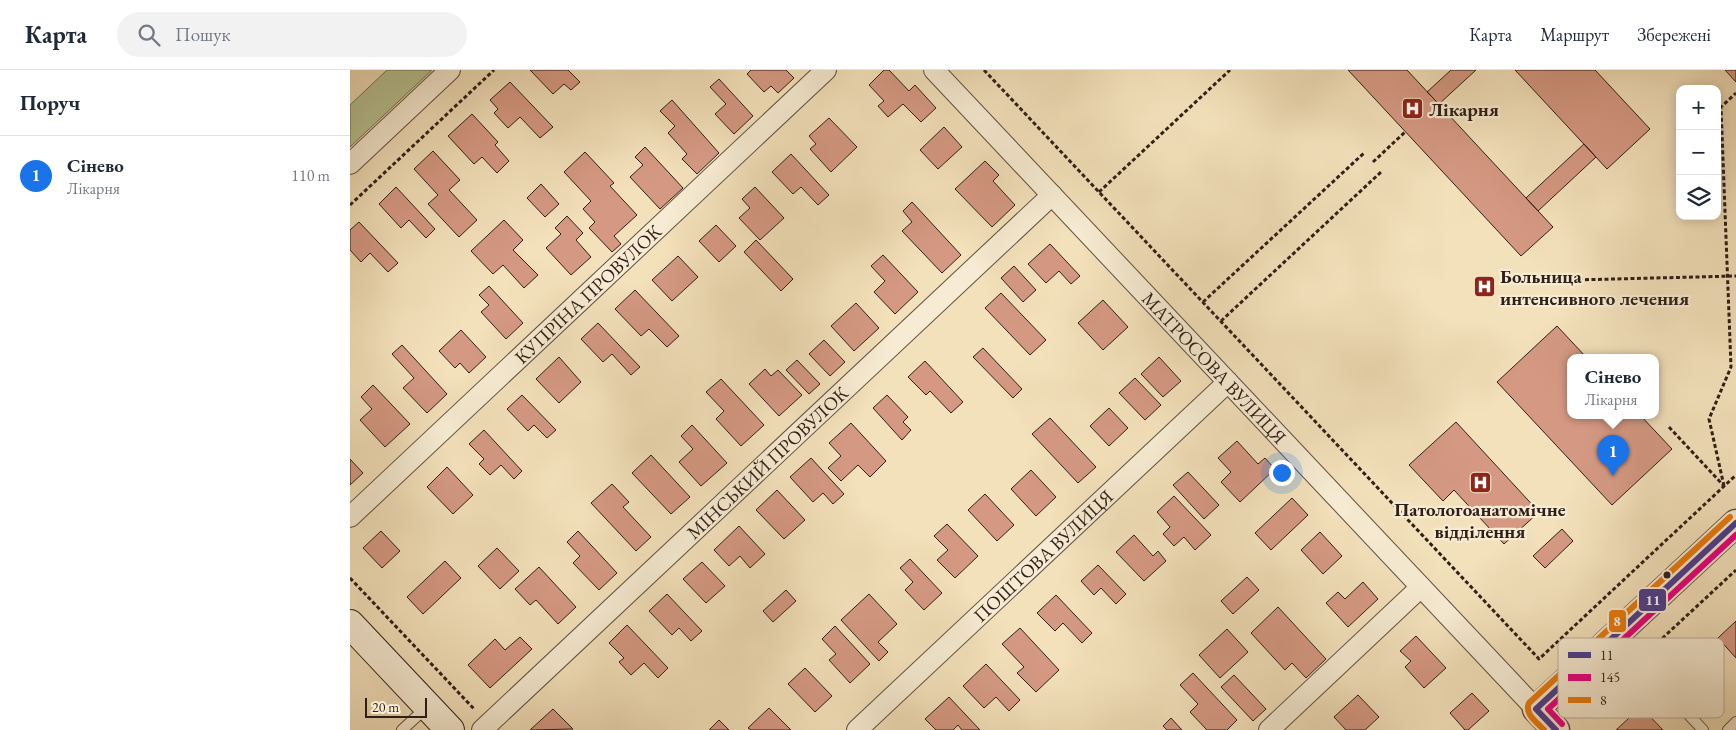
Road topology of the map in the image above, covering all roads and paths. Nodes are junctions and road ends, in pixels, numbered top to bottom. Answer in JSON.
{"nodes":[{"id":1,"x":450,"y":70,"type":"edge"},
{"id":2,"x":494,"y":70,"type":"edge"},
{"id":3,"x":826,"y":70,"type":"edge"},
{"id":4,"x":934,"y":70,"type":"edge"},
{"id":5,"x":984,"y":70,"type":"edge"},
{"id":6,"x":1230,"y":70,"type":"edge"},
{"id":7,"x":1736,"y":92,"type":"edge"},
{"id":8,"x":1405,"y":132,"type":"dead end"},
{"id":9,"x":1364,"y":153,"type":"dead end"},
{"id":10,"x":1372,"y":162,"type":"dead end"},
{"id":11,"x":350,"y":164,"type":"edge"},
{"id":12,"x":1382,"y":172,"type":"dead end"},
{"id":13,"x":1099,"y":192,"type":"junction"},
{"id":14,"x":1052,"y":195,"type":"junction"},
{"id":15,"x":350,"y":205,"type":"edge"},
{"id":16,"x":1727,"y":276,"type":"junction"},
{"id":17,"x":1736,"y":276,"type":"edge"},
{"id":18,"x":1533,"y":281,"type":"dead end"},
{"id":19,"x":1203,"y":303,"type":"junction"},
{"id":20,"x":1221,"y":321,"type":"junction"},
{"id":21,"x":1228,"y":382,"type":"junction"},
{"id":22,"x":1669,"y":427,"type":"dead end"},
{"id":23,"x":1736,"y":476,"type":"edge"},
{"id":24,"x":1724,"y":486,"type":"junction"},
{"id":25,"x":350,"y":517,"type":"edge"},
{"id":26,"x":1736,"y":523,"type":"edge"},
{"id":27,"x":1736,"y":570,"type":"edge"},
{"id":28,"x":350,"y":578,"type":"edge"},
{"id":29,"x":1421,"y":587,"type":"junction"},
{"id":30,"x":350,"y":624,"type":"edge"},
{"id":31,"x":1561,"y":638,"type":"edge"},
{"id":32,"x":1612,"y":638,"type":"edge"},
{"id":33,"x":1663,"y":638,"type":"edge"},
{"id":34,"x":1558,"y":641,"type":"edge"},
{"id":35,"x":1558,"y":689,"type":"edge"},
{"id":36,"x":427,"y":706,"type":"junction"},
{"id":37,"x":1536,"y":709,"type":"junction"},
{"id":38,"x":1692,"y":718,"type":"edge"},
{"id":39,"x":1736,"y":722,"type":"edge"},
{"id":40,"x":485,"y":727,"type":"edge"},
{"id":41,"x":402,"y":730,"type":"edge"},
{"id":42,"x":450,"y":730,"type":"edge"},
{"id":43,"x":857,"y":730,"type":"edge"},
{"id":44,"x":1269,"y":730,"type":"edge"},
{"id":45,"x":1556,"y":730,"type":"edge"},
{"id":46,"x":1703,"y":730,"type":"edge"},
{"id":47,"x":1728,"y":730,"type":"edge"}],
"edges":[{"from":1,"to":11,"type":"street"},
{"from":2,"to":15,"type":"path"},
{"from":3,"to":25,"type":"street","name":"КУПРІНА ПРОВУЛОК"},
{"from":4,"to":14,"type":"street","name":"МАТРОСОВА ВУЛИЦЯ"},
{"from":5,"to":13,"type":"path"},
{"from":6,"to":13,"type":"path"},
{"from":7,"to":16,"type":"path"},
{"from":8,"to":10,"type":"path"},
{"from":9,"to":19,"type":"path"},
{"from":12,"to":20,"type":"path"},
{"from":13,"to":19,"type":"path"},
{"from":14,"to":21,"type":"street","name":"МАТРОСОВА ВУЛИЦЯ"},
{"from":14,"to":40,"type":"street","name":"МІНСЬКИЙ ПРОВУЛОК"},
{"from":16,"to":17,"type":"path"},
{"from":16,"to":18,"type":"path"},
{"from":16,"to":24,"type":"path"},
{"from":19,"to":20,"type":"path"},
{"from":20,"to":34,"type":"path"},
{"from":21,"to":29,"type":"street","name":"МАТРОСОВА ВУЛИЦЯ"},
{"from":21,"to":43,"type":"street","name":"ПОШТОВА ВУЛИЦЯ"},
{"from":22,"to":24,"type":"path"},
{"from":23,"to":24,"type":"path"},
{"from":24,"to":31,"type":"path"},
{"from":26,"to":32,"type":"street"},
{"from":27,"to":33,"type":"path"},
{"from":28,"to":40,"type":"path"},
{"from":29,"to":37,"type":"street","name":"МАТРОСОВА ВУЛИЦЯ"},
{"from":29,"to":44,"type":"street"},
{"from":30,"to":36,"type":"main road"},
{"from":35,"to":37,"type":"street"},
{"from":36,"to":41,"type":"lane"},
{"from":36,"to":42,"type":"main road"},
{"from":37,"to":45,"type":"street","name":"МАТРОСОВА ВУЛИЦЯ"},
{"from":38,"to":46,"type":"lane"},
{"from":39,"to":47,"type":"lane"}]}
